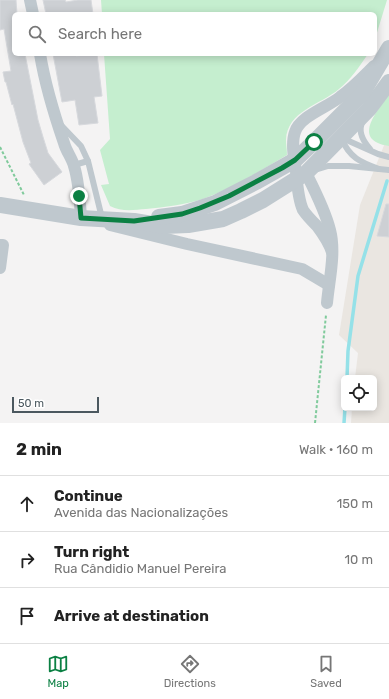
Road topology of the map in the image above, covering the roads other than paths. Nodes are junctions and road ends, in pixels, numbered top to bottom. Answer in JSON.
{"nodes":[{"id":1,"x":30,"y":0,"type":"edge"},
{"id":2,"x":33,"y":12,"type":"edge"},
{"id":3,"x":388,"y":51,"type":"edge"},
{"id":4,"x":40,"y":56,"type":"edge"},
{"id":5,"x":389,"y":82,"type":"edge"},
{"id":6,"x":362,"y":94,"type":"junction"},
{"id":7,"x":369,"y":109,"type":"junction"},
{"id":8,"x":56,"y":120,"type":"junction"},
{"id":9,"x":335,"y":133,"type":"junction"},
{"id":10,"x":372,"y":151,"type":"junction"},
{"id":11,"x":387,"y":156,"type":"edge"},
{"id":12,"x":295,"y":160,"type":"junction"},
{"id":13,"x":88,"y":161,"type":"junction"},
{"id":14,"x":74,"y":165,"type":"junction"},
{"id":15,"x":379,"y":169,"type":"junction"},
{"id":16,"x":389,"y":170,"type":"edge"},
{"id":17,"x":302,"y":176,"type":"junction"},
{"id":18,"x":2,"y":205,"type":"edge"},
{"id":19,"x":81,"y":218,"type":"junction"},
{"id":20,"x":102,"y":219,"type":"junction"},
{"id":21,"x":134,"y":221,"type":"junction"},
{"id":22,"x":0,"y":244,"type":"edge"},
{"id":23,"x":332,"y":252,"type":"junction"},
{"id":24,"x":0,"y":268,"type":"edge"},
{"id":25,"x":329,"y":285,"type":"junction"},
{"id":26,"x":327,"y":303,"type":"road end"}],
"edges":[{"from":1,"to":2,"type":"street"},
{"from":3,"to":6,"type":"street"},
{"from":3,"to":12,"type":"street"},
{"from":4,"to":8,"type":"street"},
{"from":5,"to":7,"type":"street"},
{"from":6,"to":9,"type":"street"},
{"from":6,"to":9,"type":"lane"},
{"from":7,"to":9,"type":"street"},
{"from":7,"to":10,"type":"lane"},
{"from":8,"to":13,"type":"lane"},
{"from":8,"to":14,"type":"street"},
{"from":9,"to":10,"type":"lane"},
{"from":9,"to":12,"type":"street"},
{"from":9,"to":15,"type":"lane"},
{"from":9,"to":17,"type":"street"},
{"from":10,"to":11,"type":"lane"},
{"from":12,"to":17,"type":"street"},
{"from":12,"to":21,"type":"street"},
{"from":13,"to":14,"type":"lane"},
{"from":13,"to":20,"type":"lane"},
{"from":14,"to":19,"type":"street"},
{"from":15,"to":16,"type":"lane"},
{"from":15,"to":17,"type":"lane"},
{"from":17,"to":21,"type":"street"},
{"from":17,"to":23,"type":"street"},
{"from":17,"to":23,"type":"street"},
{"from":18,"to":19,"type":"street"},
{"from":19,"to":20,"type":"street"},
{"from":19,"to":25,"type":"street"},
{"from":20,"to":21,"type":"street"},
{"from":22,"to":24,"type":"street"},
{"from":23,"to":25,"type":"street"},
{"from":25,"to":26,"type":"street"}]}
